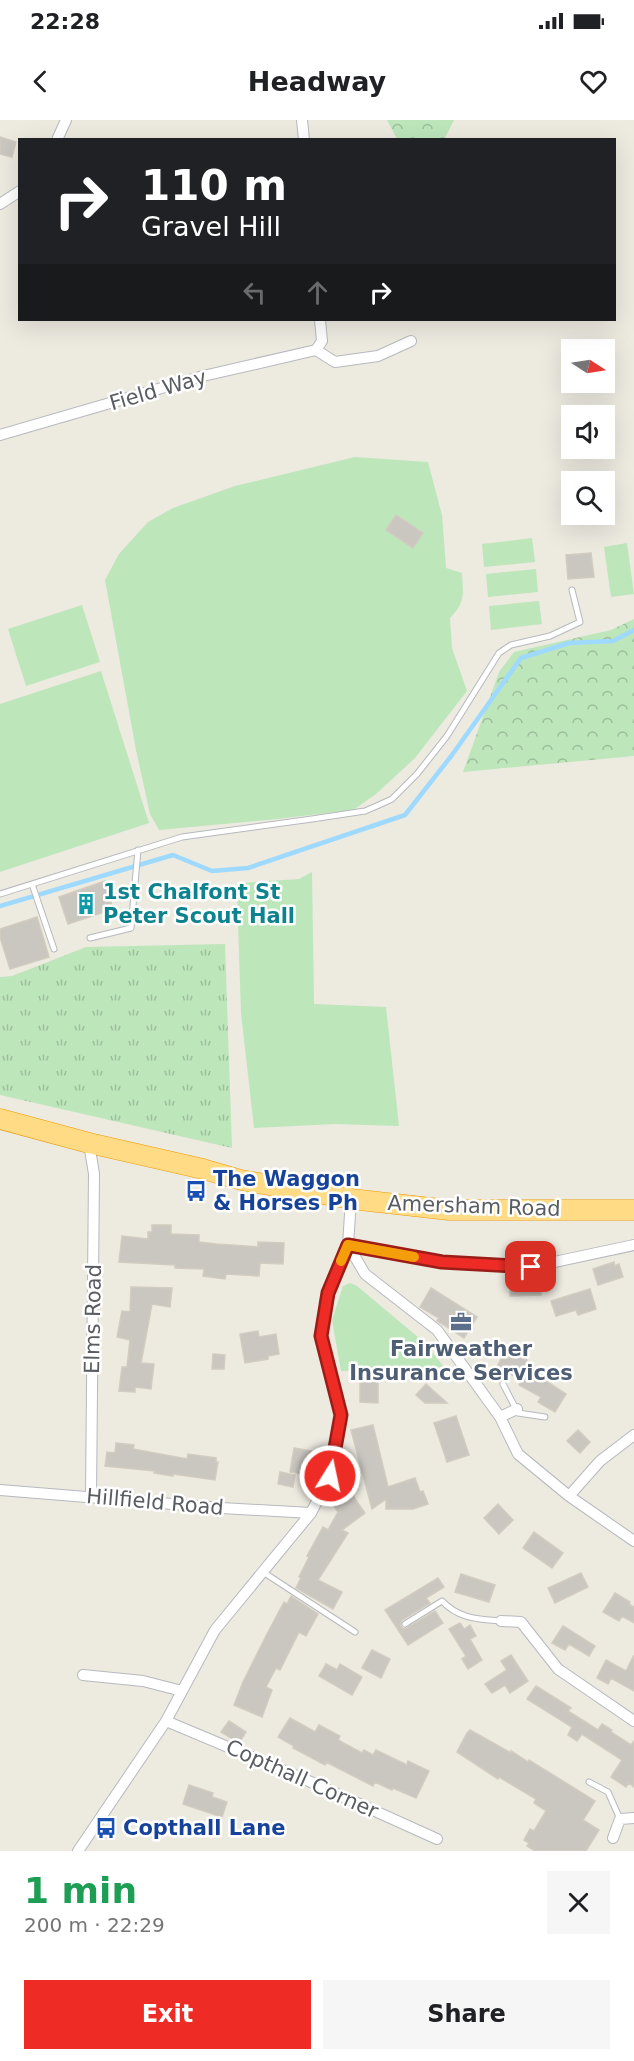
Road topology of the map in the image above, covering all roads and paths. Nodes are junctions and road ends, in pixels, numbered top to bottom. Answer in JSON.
{"nodes":[{"id":1,"x":66,"y":120,"type":"edge"},
{"id":2,"x":302,"y":120,"type":"edge"},
{"id":3,"x":58,"y":138,"type":"edge"},
{"id":4,"x":304,"y":138,"type":"edge"},
{"id":5,"x":18,"y":192,"type":"edge"},
{"id":6,"x":0,"y":204,"type":"edge"},
{"id":7,"x":321,"y":321,"type":"edge"},
{"id":8,"x":411,"y":341,"type":"dead end"},
{"id":9,"x":316,"y":350,"type":"junction"},
{"id":10,"x":0,"y":435,"type":"edge"},
{"id":11,"x":572,"y":590,"type":"dead end"},
{"id":12,"x":138,"y":850,"type":"junction"},
{"id":13,"x":32,"y":884,"type":"junction"},
{"id":14,"x":0,"y":894,"type":"edge"},
{"id":15,"x":90,"y":938,"type":"dead end"},
{"id":16,"x":54,"y":949,"type":"dead end"},
{"id":17,"x":0,"y":1119,"type":"edge"},
{"id":18,"x":89,"y":1143,"type":"junction"},
{"id":19,"x":351,"y":1199,"type":"junction"},
{"id":20,"x":634,"y":1210,"type":"edge"},
{"id":21,"x":348,"y":1245,"type":"junction"},
{"id":22,"x":634,"y":1245,"type":"edge"},
{"id":23,"x":502,"y":1384,"type":"dead end"},
{"id":24,"x":517,"y":1409,"type":"junction"},
{"id":25,"x":500,"y":1417,"type":"junction"},
{"id":26,"x":545,"y":1417,"type":"dead end"},
{"id":27,"x":634,"y":1435,"type":"edge"},
{"id":28,"x":0,"y":1490,"type":"edge"},
{"id":29,"x":91,"y":1496,"type":"junction"},
{"id":30,"x":569,"y":1496,"type":"junction"},
{"id":31,"x":311,"y":1513,"type":"junction"},
{"id":32,"x":634,"y":1540,"type":"edge"},
{"id":33,"x":263,"y":1572,"type":"junction"},
{"id":34,"x":501,"y":1621,"type":"joint"},
{"id":35,"x":405,"y":1624,"type":"dead end"},
{"id":36,"x":355,"y":1632,"type":"dead end"},
{"id":37,"x":83,"y":1675,"type":"dead end"},
{"id":38,"x":182,"y":1691,"type":"junction"},
{"id":39,"x":166,"y":1721,"type":"junction"},
{"id":40,"x":634,"y":1721,"type":"edge"},
{"id":41,"x":590,"y":1782,"type":"dead end"},
{"id":42,"x":634,"y":1818,"type":"edge"},
{"id":43,"x":620,"y":1819,"type":"junction"},
{"id":44,"x":613,"y":1838,"type":"dead end"},
{"id":45,"x":438,"y":1839,"type":"dead end"},
{"id":46,"x":78,"y":1851,"type":"edge"}],
"edges":[{"from":1,"to":3,"type":"street"},
{"from":2,"to":4,"type":"street"},
{"from":5,"to":6,"type":"street"},
{"from":7,"to":9,"type":"street"},
{"from":8,"to":9,"type":"street"},
{"from":9,"to":10,"type":"street","name":"Field Way"},
{"from":11,"to":12,"type":"lane"},
{"from":12,"to":13,"type":"lane"},
{"from":12,"to":15,"type":"lane"},
{"from":13,"to":14,"type":"lane"},
{"from":13,"to":16,"type":"lane"},
{"from":17,"to":18,"type":"highway","name":"Amersham Road"},
{"from":18,"to":19,"type":"highway","name":"Amersham Road"},
{"from":18,"to":29,"type":"street","name":"Elms Road"},
{"from":19,"to":20,"type":"highway","name":"Amersham Road"},
{"from":19,"to":21,"type":"street"},
{"from":21,"to":22,"type":"street"},
{"from":21,"to":25,"type":"street"},
{"from":21,"to":31,"type":"street"},
{"from":23,"to":24,"type":"lane"},
{"from":24,"to":25,"type":"street"},
{"from":24,"to":26,"type":"lane"},
{"from":25,"to":30,"type":"street"},
{"from":27,"to":30,"type":"street"},
{"from":28,"to":29,"type":"street","name":"Hillfield Road"},
{"from":29,"to":31,"type":"street","name":"Hillfield Road"},
{"from":30,"to":32,"type":"street"},
{"from":31,"to":33,"type":"street"},
{"from":33,"to":36,"type":"lane"},
{"from":33,"to":38,"type":"street"},
{"from":34,"to":35,"type":"lane"},
{"from":34,"to":40,"type":"street"},
{"from":37,"to":38,"type":"street"},
{"from":38,"to":39,"type":"street"},
{"from":39,"to":45,"type":"street","name":"Copthall Corner"},
{"from":39,"to":46,"type":"street"},
{"from":41,"to":43,"type":"lane"},
{"from":42,"to":43,"type":"street"},
{"from":43,"to":44,"type":"street"}]}
